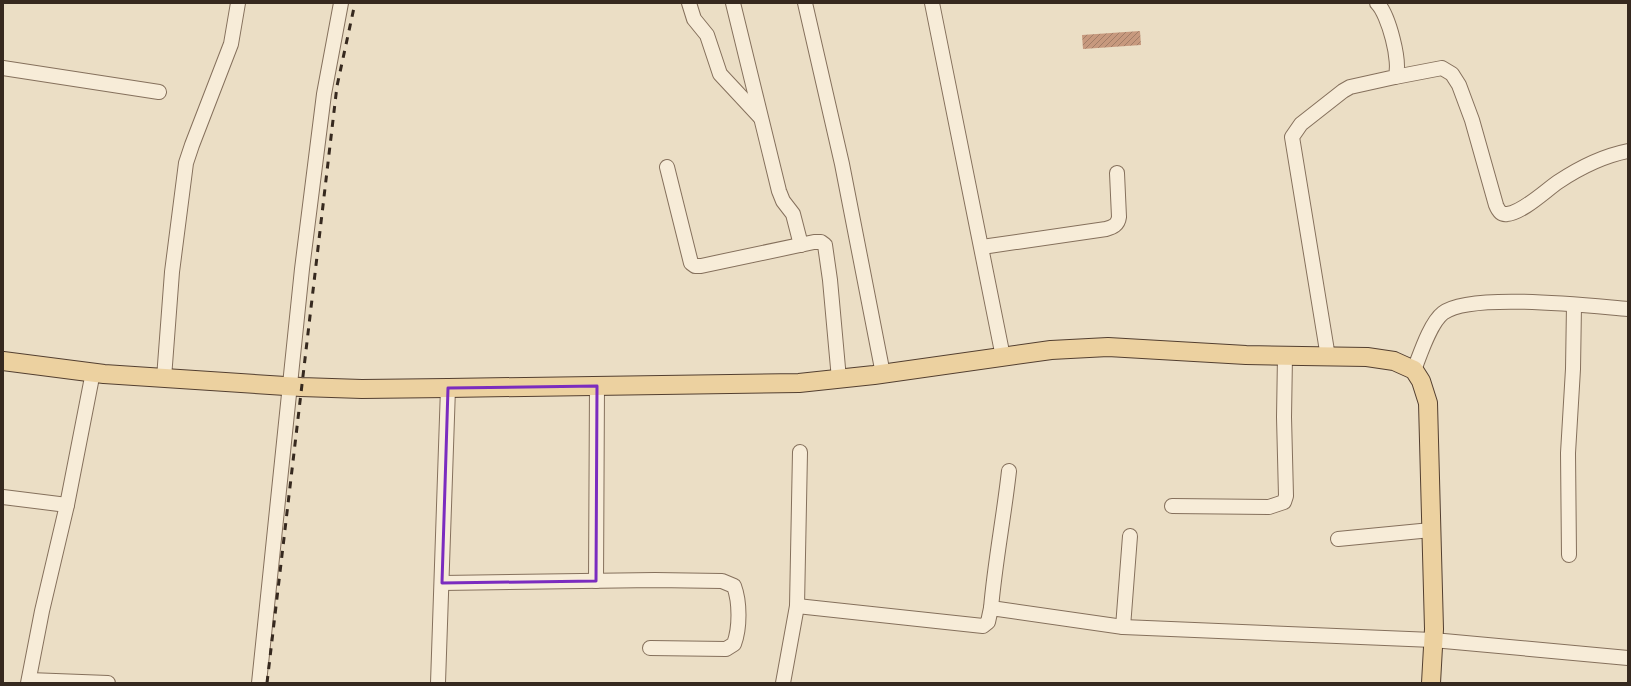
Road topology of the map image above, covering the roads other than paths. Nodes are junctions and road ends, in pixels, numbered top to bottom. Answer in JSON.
{"nodes":[{"id":1,"x":238,"y":3,"type":"edge"},
{"id":2,"x":341,"y":3,"type":"edge"},
{"id":3,"x":689,"y":3,"type":"edge"},
{"id":4,"x":733,"y":3,"type":"edge"},
{"id":5,"x":805,"y":3,"type":"edge"},
{"id":6,"x":932,"y":3,"type":"edge"},
{"id":7,"x":1377,"y":3,"type":"edge"},
{"id":8,"x":3,"y":68,"type":"edge"},
{"id":9,"x":1395,"y":77,"type":"junction"},
{"id":10,"x":158,"y":92,"type":"dead end"},
{"id":11,"x":763,"y":121,"type":"junction"},
{"id":12,"x":1628,"y":151,"type":"edge"},
{"id":13,"x":667,"y":167,"type":"dead end"},
{"id":14,"x":1117,"y":173,"type":"dead end"},
{"id":15,"x":801,"y":245,"type":"junction"},
{"id":16,"x":982,"y":247,"type":"junction"},
{"id":17,"x":1574,"y":305,"type":"junction"},
{"id":18,"x":1628,"y":309,"type":"edge"},
{"id":19,"x":1285,"y":356,"type":"junction"},
{"id":20,"x":1003,"y":357,"type":"junction"},
{"id":21,"x":1328,"y":357,"type":"junction"},
{"id":22,"x":3,"y":361,"type":"edge"},
{"id":23,"x":1414,"y":370,"type":"junction"},
{"id":24,"x":93,"y":372,"type":"junction"},
{"id":25,"x":883,"y":374,"type":"junction"},
{"id":26,"x":164,"y":378,"type":"junction"},
{"id":27,"x":839,"y":378,"type":"junction"},
{"id":28,"x":289,"y":386,"type":"junction"},
{"id":29,"x":597,"y":386,"type":"junction"},
{"id":30,"x":448,"y":388,"type":"junction"},
{"id":31,"x":800,"y":452,"type":"dead end"},
{"id":32,"x":1009,"y":471,"type":"dead end"},
{"id":33,"x":3,"y":497,"type":"edge"},
{"id":34,"x":67,"y":505,"type":"junction"},
{"id":35,"x":1172,"y":506,"type":"dead end"},
{"id":36,"x":1431,"y":530,"type":"junction"},
{"id":37,"x":1130,"y":536,"type":"dead end"},
{"id":38,"x":1338,"y":539,"type":"dead end"},
{"id":39,"x":1569,"y":555,"type":"dead end"},
{"id":40,"x":596,"y":581,"type":"junction"},
{"id":41,"x":442,"y":583,"type":"junction"},
{"id":42,"x":797,"y":606,"type":"junction"},
{"id":43,"x":991,"y":608,"type":"junction"},
{"id":44,"x":1123,"y":627,"type":"junction"},
{"id":45,"x":1433,"y":640,"type":"junction"},
{"id":46,"x":650,"y":648,"type":"dead end"},
{"id":47,"x":1628,"y":658,"type":"edge"},
{"id":48,"x":29,"y":681,"type":"edge"},
{"id":49,"x":108,"y":683,"type":"edge"},
{"id":50,"x":259,"y":683,"type":"edge"},
{"id":51,"x":438,"y":683,"type":"edge"},
{"id":52,"x":783,"y":683,"type":"edge"},
{"id":53,"x":1431,"y":683,"type":"edge"}],
"edges":[{"from":1,"to":26,"type":"street"},
{"from":2,"to":28,"type":"street"},
{"from":3,"to":11,"type":"street"},
{"from":4,"to":11,"type":"street"},
{"from":5,"to":25,"type":"street"},
{"from":6,"to":16,"type":"street"},
{"from":7,"to":9,"type":"street"},
{"from":8,"to":10,"type":"street"},
{"from":9,"to":12,"type":"street"},
{"from":9,"to":21,"type":"street"},
{"from":11,"to":15,"type":"street"},
{"from":13,"to":15,"type":"street"},
{"from":14,"to":16,"type":"street"},
{"from":15,"to":27,"type":"street"},
{"from":16,"to":20,"type":"street"},
{"from":17,"to":18,"type":"street"},
{"from":17,"to":23,"type":"street"},
{"from":17,"to":39,"type":"street"},
{"from":19,"to":20,"type":"main road"},
{"from":19,"to":21,"type":"main road"},
{"from":19,"to":35,"type":"street"},
{"from":20,"to":25,"type":"main road"},
{"from":21,"to":23,"type":"main road"},
{"from":22,"to":24,"type":"main road"},
{"from":23,"to":36,"type":"main road"},
{"from":24,"to":26,"type":"main road"},
{"from":24,"to":34,"type":"street"},
{"from":25,"to":27,"type":"main road"},
{"from":26,"to":28,"type":"main road"},
{"from":27,"to":29,"type":"main road"},
{"from":28,"to":30,"type":"main road"},
{"from":28,"to":50,"type":"street"},
{"from":29,"to":30,"type":"main road"},
{"from":29,"to":40,"type":"street"},
{"from":30,"to":41,"type":"street"},
{"from":31,"to":42,"type":"street"},
{"from":32,"to":43,"type":"street"},
{"from":33,"to":34,"type":"street"},
{"from":34,"to":48,"type":"street"},
{"from":36,"to":38,"type":"street"},
{"from":36,"to":45,"type":"main road"},
{"from":37,"to":44,"type":"street"},
{"from":40,"to":41,"type":"street"},
{"from":40,"to":46,"type":"street"},
{"from":41,"to":51,"type":"street"},
{"from":42,"to":43,"type":"street"},
{"from":42,"to":52,"type":"street"},
{"from":43,"to":44,"type":"street"},
{"from":44,"to":45,"type":"street"},
{"from":45,"to":47,"type":"street"},
{"from":45,"to":53,"type":"main road"},
{"from":48,"to":49,"type":"street"}]}
